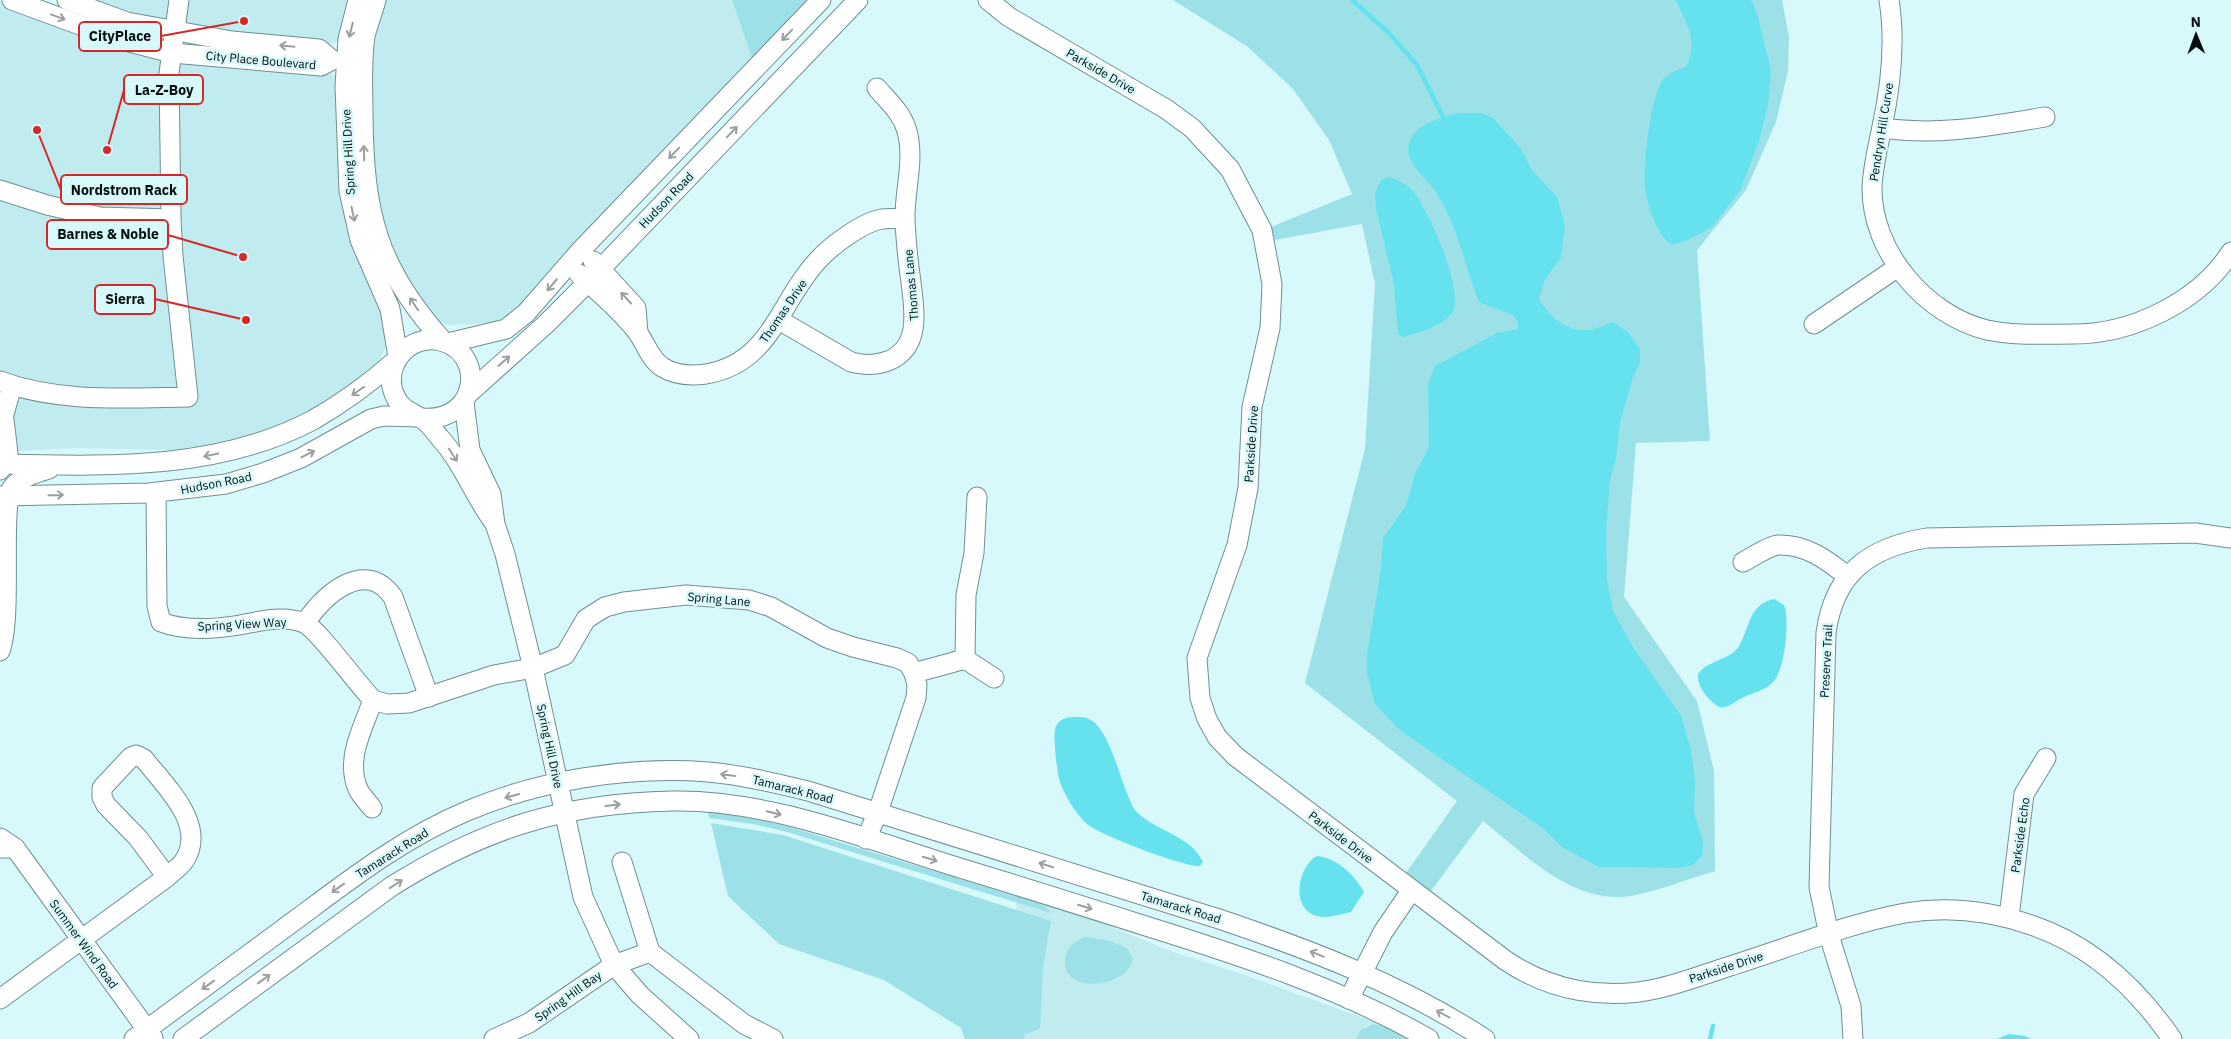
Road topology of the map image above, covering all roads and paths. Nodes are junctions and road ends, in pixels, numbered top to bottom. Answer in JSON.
{"nodes":[{"id":1,"x":12,"y":0,"type":"edge"},
{"id":2,"x":67,"y":0,"type":"edge"},
{"id":3,"x":179,"y":0,"type":"edge"},
{"id":4,"x":358,"y":0,"type":"edge"},
{"id":5,"x":376,"y":0,"type":"edge"},
{"id":6,"x":820,"y":0,"type":"edge"},
{"id":7,"x":858,"y":0,"type":"edge"},
{"id":8,"x":988,"y":0,"type":"edge"},
{"id":9,"x":1889,"y":0,"type":"edge"},
{"id":10,"x":175,"y":32,"type":"junction"},
{"id":11,"x":172,"y":53,"type":"junction"},
{"id":12,"x":347,"y":61,"type":"junction"},
{"id":13,"x":877,"y":88,"type":"dead end"},
{"id":14,"x":2045,"y":117,"type":"dead end"},
{"id":15,"x":1882,"y":128,"type":"junction"},
{"id":16,"x":0,"y":190,"type":"edge"},
{"id":17,"x":171,"y":219,"type":"junction"},
{"id":18,"x":905,"y":219,"type":"junction"},
{"id":19,"x":2231,"y":252,"type":"edge"},
{"id":20,"x":575,"y":257,"type":"junction"},
{"id":21,"x":1898,"y":267,"type":"junction"},
{"id":22,"x":601,"y":268,"type":"junction"},
{"id":23,"x":2225,"y":276,"type":"edge"},
{"id":24,"x":588,"y":282,"type":"junction"},
{"id":25,"x":779,"y":320,"type":"junction"},
{"id":26,"x":1814,"y":324,"type":"dead end"},
{"id":27,"x":638,"y":333,"type":"junction"},
{"id":28,"x":446,"y":343,"type":"junction"},
{"id":29,"x":397,"y":358,"type":"junction"},
{"id":30,"x":6,"y":384,"type":"edge"},
{"id":31,"x":466,"y":398,"type":"junction"},
{"id":32,"x":420,"y":418,"type":"junction"},
{"id":33,"x":2,"y":424,"type":"edge"},
{"id":34,"x":60,"y":465,"type":"junction"},
{"id":35,"x":1,"y":466,"type":"edge"},
{"id":36,"x":156,"y":493,"type":"junction"},
{"id":37,"x":4,"y":496,"type":"edge"},
{"id":38,"x":977,"y":497,"type":"dead end"},
{"id":39,"x":495,"y":524,"type":"junction"},
{"id":40,"x":2231,"y":538,"type":"edge"},
{"id":41,"x":1743,"y":562,"type":"dead end"},
{"id":42,"x":1847,"y":576,"type":"junction"},
{"id":43,"x":3,"y":600,"type":"edge"},
{"id":44,"x":306,"y":623,"type":"junction"},
{"id":45,"x":0,"y":651,"type":"edge"},
{"id":46,"x":965,"y":659,"type":"junction"},
{"id":47,"x":533,"y":668,"type":"junction"},
{"id":48,"x":914,"y":672,"type":"junction"},
{"id":49,"x":994,"y":678,"type":"dead end"},
{"id":50,"x":429,"y":697,"type":"junction"},
{"id":51,"x":373,"y":700,"type":"junction"},
{"id":52,"x":2046,"y":758,"type":"dead end"},
{"id":53,"x":559,"y":783,"type":"junction"},
{"id":54,"x":372,"y":808,"type":"dead end"},
{"id":55,"x":565,"y":812,"type":"junction"},
{"id":56,"x":878,"y":812,"type":"junction"},
{"id":57,"x":866,"y":839,"type":"junction"},
{"id":58,"x":5,"y":845,"type":"edge"},
{"id":59,"x":622,"y":862,"type":"dead end"},
{"id":60,"x":167,"y":876,"type":"junction"},
{"id":61,"x":1411,"y":891,"type":"junction"},
{"id":62,"x":2009,"y":917,"type":"junction"},
{"id":63,"x":1829,"y":935,"type":"junction"},
{"id":64,"x":81,"y":940,"type":"junction"},
{"id":65,"x":650,"y":952,"type":"junction"},
{"id":66,"x":614,"y":965,"type":"junction"},
{"id":67,"x":1362,"y":972,"type":"junction"},
{"id":68,"x":0,"y":999,"type":"edge"},
{"id":69,"x":1349,"y":999,"type":"junction"},
{"id":70,"x":145,"y":1036,"type":"edge"},
{"id":71,"x":183,"y":1039,"type":"edge"},
{"id":72,"x":494,"y":1039,"type":"edge"},
{"id":73,"x":689,"y":1039,"type":"edge"},
{"id":74,"x":773,"y":1039,"type":"edge"},
{"id":75,"x":1430,"y":1039,"type":"edge"},
{"id":76,"x":1485,"y":1039,"type":"edge"},
{"id":77,"x":1853,"y":1039,"type":"edge"},
{"id":78,"x":2172,"y":1039,"type":"edge"}],
"edges":[{"from":1,"to":11,"type":"street","name":"City Place Boulevard","one_way":true},
{"from":2,"to":10,"type":"street","name":"City Place Boulevard"},
{"from":3,"to":10,"type":"street"},
{"from":4,"to":12,"type":"street","name":"Spring Hill Drive","one_way":true},
{"from":5,"to":12,"type":"street","name":"Spring Hill Drive"},
{"from":6,"to":20,"type":"street","one_way":true},
{"from":22,"to":7,"type":"street","name":"Hudson Road","one_way":true},
{"from":8,"to":61,"type":"street","name":"Parkside Drive"},
{"from":9,"to":15,"type":"street","name":"Pendryn Hill Curve"},
{"from":10,"to":11,"type":"street"},
{"from":12,"to":10,"type":"street","name":"City Place Boulevard","one_way":true},
{"from":11,"to":12,"type":"street","name":"City Place Boulevard"},
{"from":11,"to":17,"type":"street"},
{"from":28,"to":12,"type":"street","name":"Spring Hill Drive","one_way":true},
{"from":12,"to":29,"type":"street","name":"Spring Hill Drive","one_way":true},
{"from":13,"to":18,"type":"street","name":"Thomas Lane"},
{"from":14,"to":15,"type":"street"},
{"from":15,"to":21,"type":"street","name":"Pendryn Hill Curve"},
{"from":16,"to":17,"type":"street"},
{"from":17,"to":30,"type":"street"},
{"from":18,"to":25,"type":"street","name":"Thomas Drive"},
{"from":18,"to":25,"type":"street","name":"Thomas Lane"},
{"from":19,"to":23,"type":"street","name":"Pendryn Hill Curve"},
{"from":20,"to":22,"type":"street","name":"Thomas Drive"},
{"from":20,"to":24,"type":"street","name":"Thomas Drive"},
{"from":20,"to":28,"type":"street","one_way":true},
{"from":21,"to":23,"type":"street","name":"Pendryn Hill Curve"},
{"from":21,"to":26,"type":"street"},
{"from":22,"to":24,"type":"street","name":"Hudson Road"},
{"from":27,"to":22,"type":"street","name":"Thomas Drive","one_way":true},
{"from":24,"to":27,"type":"street","name":"Thomas Drive"},
{"from":31,"to":24,"type":"street","name":"Hudson Road","one_way":true},
{"from":25,"to":27,"type":"street","name":"Thomas Drive"},
{"from":28,"to":29,"type":"street"},
{"from":28,"to":31,"type":"street"},
{"from":29,"to":32,"type":"street"},
{"from":29,"to":34,"type":"street","one_way":true},
{"from":30,"to":33,"type":"street"},
{"from":31,"to":32,"type":"street"},
{"from":31,"to":39,"type":"street","name":"Spring Hill Drive"},
{"from":36,"to":32,"type":"street","name":"Hudson Road","one_way":true},
{"from":32,"to":39,"type":"street","name":"Spring Hill Drive","one_way":true},
{"from":33,"to":35,"type":"street"},
{"from":34,"to":35,"type":"street"},
{"from":34,"to":37,"type":"street"},
{"from":37,"to":36,"type":"street","name":"Hudson Road","one_way":true},
{"from":36,"to":44,"type":"street","name":"Spring View Way"},
{"from":37,"to":43,"type":"street"},
{"from":38,"to":46,"type":"street"},
{"from":39,"to":47,"type":"street","name":"Spring Hill Drive"},
{"from":40,"to":42,"type":"street","name":"Preserve Trail"},
{"from":41,"to":42,"type":"street"},
{"from":42,"to":63,"type":"street","name":"Preserve Trail"},
{"from":43,"to":45,"type":"street"},
{"from":44,"to":50,"type":"street"},
{"from":44,"to":51,"type":"street"},
{"from":46,"to":48,"type":"street"},
{"from":46,"to":49,"type":"street"},
{"from":47,"to":48,"type":"street","name":"Spring Lane"},
{"from":47,"to":50,"type":"street"},
{"from":47,"to":53,"type":"street","name":"Spring Hill Drive"},
{"from":48,"to":56,"type":"street"},
{"from":50,"to":51,"type":"street"},
{"from":51,"to":54,"type":"street"},
{"from":52,"to":62,"type":"street","name":"Parkside Echo"},
{"from":53,"to":55,"type":"street","name":"Spring Hill Drive"},
{"from":56,"to":53,"type":"street","name":"Tamarack Road","one_way":true},
{"from":53,"to":70,"type":"street","name":"Tamarack Road","one_way":true},
{"from":55,"to":57,"type":"street","one_way":true},
{"from":55,"to":66,"type":"street","name":"Spring Hill Drive"},
{"from":71,"to":55,"type":"street","one_way":true},
{"from":56,"to":57,"type":"street"},
{"from":67,"to":56,"type":"street","name":"Tamarack Road","one_way":true},
{"from":57,"to":69,"type":"street","one_way":true},
{"from":58,"to":64,"type":"street","name":"Summer Wind Road"},
{"from":59,"to":65,"type":"street"},
{"from":60,"to":60,"type":"street"},
{"from":60,"to":64,"type":"street"},
{"from":61,"to":63,"type":"street","name":"Parkside Drive"},
{"from":61,"to":67,"type":"street"},
{"from":62,"to":63,"type":"street","name":"Parkside Drive"},
{"from":62,"to":78,"type":"street","name":"Parkside Drive"},
{"from":63,"to":77,"type":"street"},
{"from":64,"to":68,"type":"street"},
{"from":64,"to":70,"type":"street","name":"Summer Wind Road"},
{"from":65,"to":66,"type":"street"},
{"from":65,"to":74,"type":"street"},
{"from":66,"to":72,"type":"street","name":"Spring Hill Bay"},
{"from":66,"to":73,"type":"street","name":"Spring Hill Drive"},
{"from":67,"to":69,"type":"street"},
{"from":76,"to":67,"type":"street","name":"Tamarack Road","one_way":true},
{"from":69,"to":75,"type":"street"}]}
